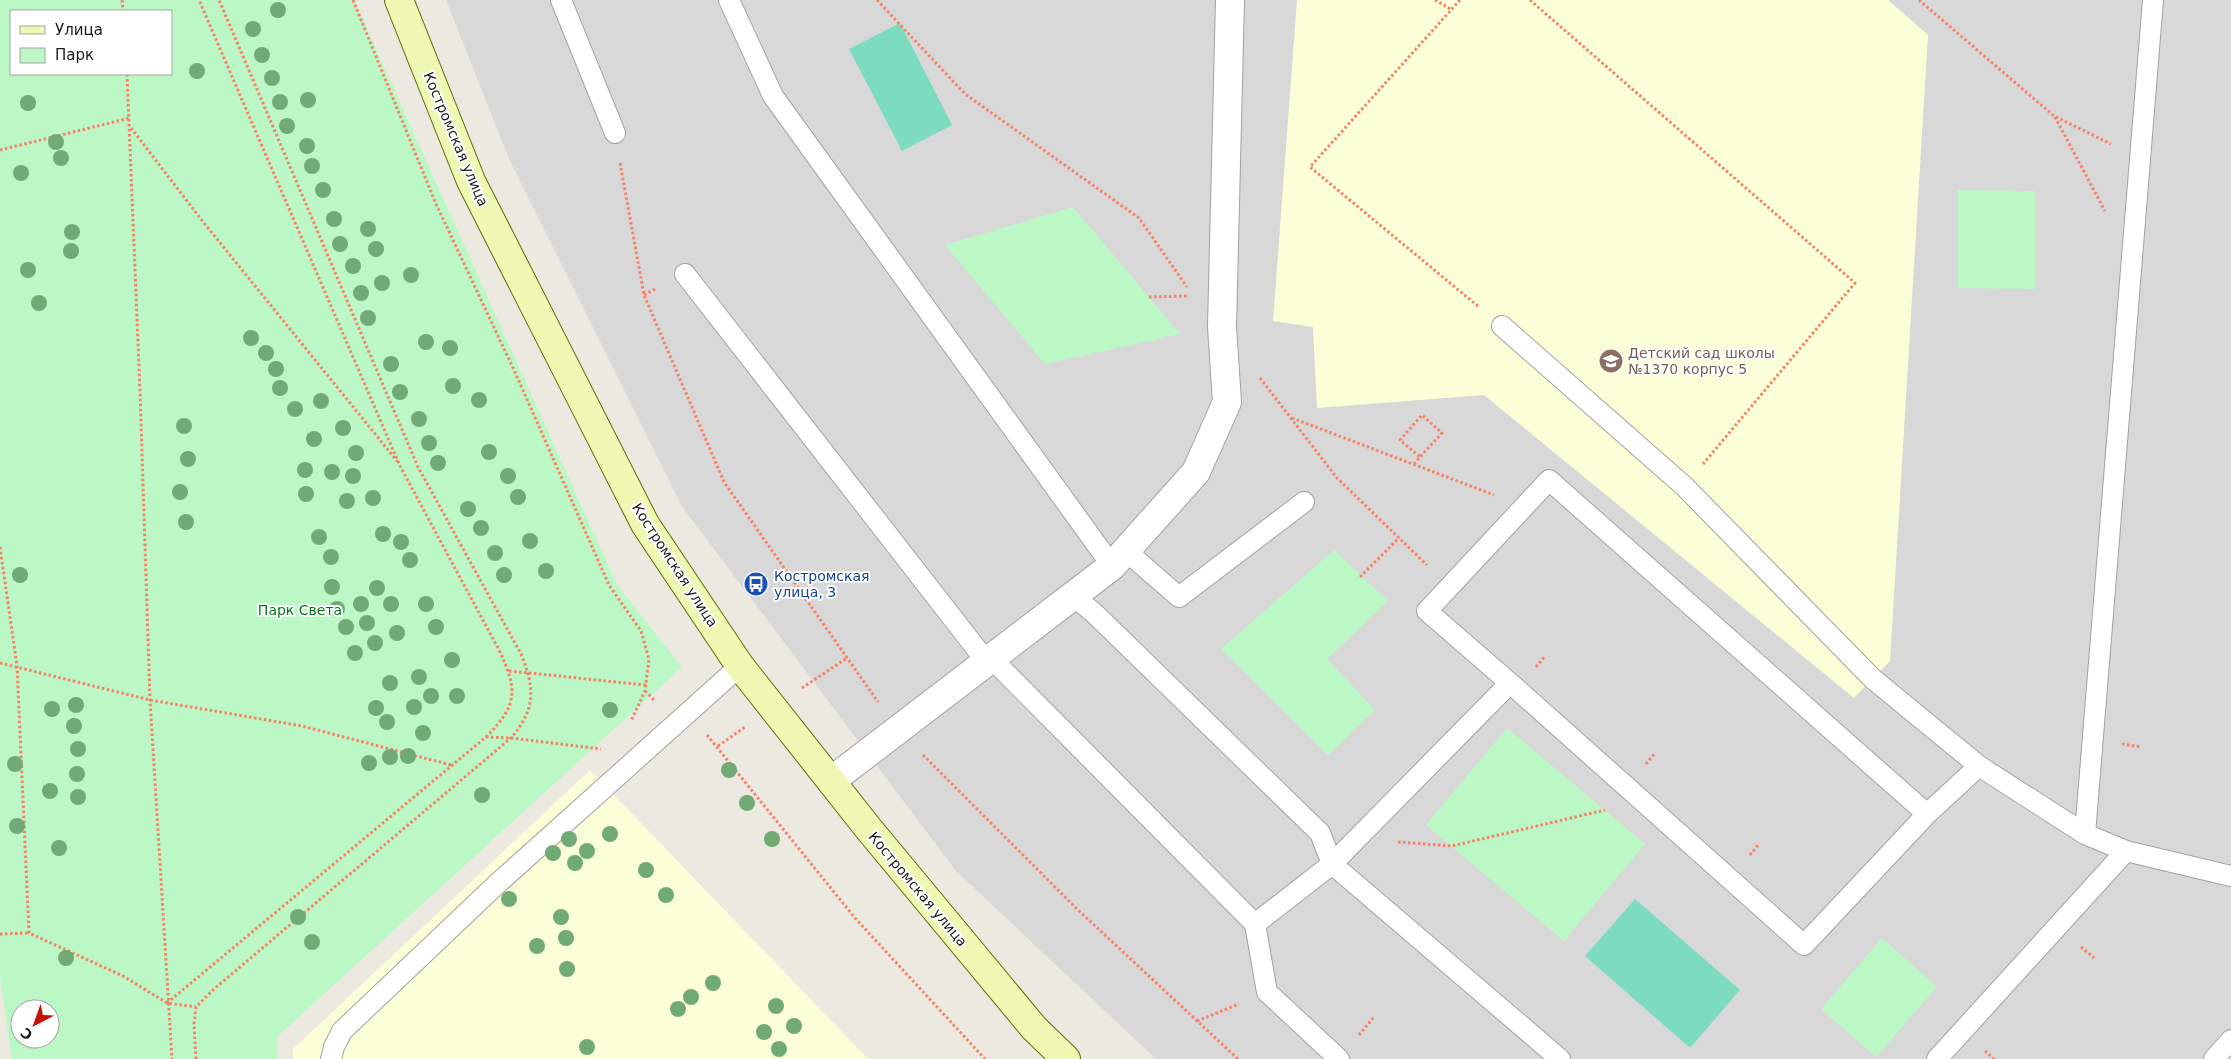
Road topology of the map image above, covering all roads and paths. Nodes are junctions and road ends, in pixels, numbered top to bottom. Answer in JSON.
{"nodes":[{"id":1,"x":199,"y":0,"type":"edge"},
{"id":2,"x":219,"y":0,"type":"edge"},
{"id":3,"x":353,"y":0,"type":"edge"},
{"id":4,"x":399,"y":0,"type":"edge"},
{"id":5,"x":561,"y":0,"type":"edge"},
{"id":6,"x":729,"y":0,"type":"edge"},
{"id":7,"x":877,"y":0,"type":"edge"},
{"id":8,"x":1230,"y":0,"type":"edge"},
{"id":9,"x":1435,"y":0,"type":"edge"},
{"id":10,"x":1460,"y":0,"type":"edge"},
{"id":11,"x":1530,"y":0,"type":"edge"},
{"id":12,"x":1919,"y":0,"type":"edge"},
{"id":13,"x":2153,"y":0,"type":"edge"},
{"id":14,"x":1452,"y":10,"type":"junction"},
{"id":15,"x":127,"y":75,"type":"edge"},
{"id":16,"x":2054,"y":116,"type":"junction"},
{"id":17,"x":130,"y":118,"type":"junction"},
{"id":18,"x":130,"y":128,"type":"junction"},
{"id":19,"x":615,"y":133,"type":"joint"},
{"id":20,"x":0,"y":150,"type":"edge"},
{"id":21,"x":2140,"y":159,"type":"junction"},
{"id":22,"x":2132,"y":262,"type":"junction"},
{"id":23,"x":685,"y":274,"type":"dead end"},
{"id":24,"x":1188,"y":288,"type":"dead end"},
{"id":25,"x":1149,"y":297,"type":"dead end"},
{"id":26,"x":1502,"y":326,"type":"joint"},
{"id":27,"x":1222,"y":327,"type":"junction"},
{"id":28,"x":1258,"y":375,"type":"dead end"},
{"id":29,"x":1290,"y":417,"type":"junction"},
{"id":30,"x":1420,"y":458,"type":"junction"},
{"id":31,"x":1414,"y":464,"type":"junction"},
{"id":32,"x":400,"y":466,"type":"junction"},
{"id":33,"x":1684,"y":486,"type":"junction"},
{"id":34,"x":1304,"y":502,"type":"dead end"},
{"id":35,"x":1525,"y":507,"type":"junction"},
{"id":36,"x":1399,"y":538,"type":"junction"},
{"id":37,"x":0,"y":547,"type":"edge"},
{"id":38,"x":1119,"y":558,"type":"junction"},
{"id":39,"x":1360,"y":577,"type":"dead end"},
{"id":40,"x":1451,"y":587,"type":"junction"},
{"id":41,"x":1072,"y":595,"type":"junction"},
{"id":42,"x":988,"y":659,"type":"junction"},
{"id":43,"x":0,"y":663,"type":"edge"},
{"id":44,"x":17,"y":666,"type":"junction"},
{"id":45,"x":740,"y":666,"type":"junction"},
{"id":46,"x":509,"y":671,"type":"junction"},
{"id":47,"x":528,"y":672,"type":"junction"},
{"id":48,"x":1510,"y":683,"type":"junction"},
{"id":49,"x":646,"y":685,"type":"junction"},
{"id":50,"x":150,"y":700,"type":"junction"},
{"id":51,"x":630,"y":722,"type":"dead end"},
{"id":52,"x":898,"y":729,"type":"junction"},
{"id":53,"x":703,"y":735,"type":"dead end"},
{"id":54,"x":486,"y":737,"type":"junction"},
{"id":55,"x":511,"y":738,"type":"junction"},
{"id":56,"x":604,"y":749,"type":"dead end"},
{"id":57,"x":451,"y":765,"type":"junction"},
{"id":58,"x":1979,"y":766,"type":"junction"},
{"id":59,"x":831,"y":781,"type":"junction"},
{"id":60,"x":1627,"y":785,"type":"junction"},
{"id":61,"x":1927,"y":814,"type":"junction"},
{"id":62,"x":2085,"y":834,"type":"junction"},
{"id":63,"x":1354,"y":842,"type":"junction"},
{"id":64,"x":2126,"y":850,"type":"junction"},
{"id":65,"x":1332,"y":864,"type":"junction"},
{"id":66,"x":2231,"y":876,"type":"edge"},
{"id":67,"x":1255,"y":924,"type":"junction"},
{"id":68,"x":0,"y":934,"type":"edge"},
{"id":69,"x":29,"y":934,"type":"junction"},
{"id":70,"x":1267,"y":992,"type":"junction"},
{"id":71,"x":167,"y":1003,"type":"junction"},
{"id":72,"x":196,"y":1007,"type":"junction"},
{"id":73,"x":1197,"y":1021,"type":"junction"},
{"id":74,"x":2231,"y":1040,"type":"edge"},
{"id":75,"x":172,"y":1059,"type":"edge"},
{"id":76,"x":196,"y":1059,"type":"edge"},
{"id":77,"x":331,"y":1059,"type":"edge"},
{"id":78,"x":985,"y":1059,"type":"edge"},
{"id":79,"x":1066,"y":1059,"type":"edge"},
{"id":80,"x":1238,"y":1059,"type":"edge"},
{"id":81,"x":1338,"y":1059,"type":"edge"},
{"id":82,"x":1560,"y":1059,"type":"edge"},
{"id":83,"x":1938,"y":1059,"type":"edge"},
{"id":84,"x":2214,"y":1059,"type":"edge"}],
"edges":[{"from":1,"to":32,"type":"path"},
{"from":2,"to":47,"type":"path"},
{"from":3,"to":49,"type":"path"},
{"from":4,"to":45,"type":"street","name":"Костромская улица"},
{"from":5,"to":19,"type":"lane"},
{"from":6,"to":38,"type":"lane"},
{"from":7,"to":24,"type":"path"},
{"from":8,"to":27,"type":"street"},
{"from":9,"to":14,"type":"path"},
{"from":10,"to":14,"type":"path"},
{"from":11,"to":33,"type":"path"},
{"from":12,"to":16,"type":"path"},
{"from":13,"to":21,"type":"lane"},
{"from":14,"to":26,"type":"path"},
{"from":15,"to":17,"type":"path"},
{"from":16,"to":21,"type":"path"},
{"from":16,"to":22,"type":"path"},
{"from":17,"to":18,"type":"path"},
{"from":17,"to":20,"type":"path"},
{"from":18,"to":32,"type":"path"},
{"from":18,"to":50,"type":"path"},
{"from":19,"to":52,"type":"path"},
{"from":21,"to":22,"type":"lane"},
{"from":22,"to":62,"type":"lane"},
{"from":23,"to":42,"type":"lane"},
{"from":25,"to":27,"type":"path"},
{"from":26,"to":33,"type":"lane"},
{"from":27,"to":38,"type":"street"},
{"from":28,"to":29,"type":"path"},
{"from":29,"to":31,"type":"path"},
{"from":29,"to":36,"type":"path"},
{"from":30,"to":30,"type":"path"},
{"from":30,"to":31,"type":"path"},
{"from":31,"to":35,"type":"path"},
{"from":32,"to":46,"type":"path"},
{"from":33,"to":58,"type":"lane"},
{"from":34,"to":38,"type":"lane"},
{"from":35,"to":40,"type":"lane"},
{"from":35,"to":61,"type":"lane"},
{"from":36,"to":39,"type":"path"},
{"from":36,"to":40,"type":"path"},
{"from":37,"to":44,"type":"path"},
{"from":38,"to":41,"type":"street"},
{"from":40,"to":48,"type":"lane"},
{"from":41,"to":42,"type":"street"},
{"from":41,"to":65,"type":"lane"},
{"from":42,"to":52,"type":"street"},
{"from":42,"to":67,"type":"lane"},
{"from":43,"to":44,"type":"path"},
{"from":44,"to":50,"type":"path"},
{"from":44,"to":69,"type":"path"},
{"from":45,"to":59,"type":"street","name":"Костромская улица"},
{"from":45,"to":77,"type":"lane"},
{"from":46,"to":47,"type":"path"},
{"from":46,"to":54,"type":"path"},
{"from":47,"to":49,"type":"path"},
{"from":47,"to":55,"type":"path"},
{"from":48,"to":60,"type":"lane"},
{"from":48,"to":63,"type":"lane"},
{"from":49,"to":51,"type":"path"},
{"from":50,"to":57,"type":"path"},
{"from":50,"to":71,"type":"path"},
{"from":52,"to":59,"type":"street"},
{"from":52,"to":73,"type":"path"},
{"from":53,"to":78,"type":"path"},
{"from":54,"to":55,"type":"path"},
{"from":54,"to":57,"type":"path"},
{"from":55,"to":56,"type":"path"},
{"from":55,"to":72,"type":"path"},
{"from":57,"to":71,"type":"path"},
{"from":58,"to":61,"type":"lane"},
{"from":58,"to":62,"type":"lane"},
{"from":59,"to":79,"type":"street","name":"Костромская улица"},
{"from":60,"to":61,"type":"lane"},
{"from":60,"to":63,"type":"path"},
{"from":62,"to":64,"type":"lane"},
{"from":63,"to":65,"type":"lane"},
{"from":64,"to":66,"type":"lane"},
{"from":64,"to":83,"type":"lane"},
{"from":65,"to":67,"type":"lane"},
{"from":65,"to":82,"type":"lane"},
{"from":67,"to":70,"type":"lane"},
{"from":68,"to":69,"type":"path"},
{"from":69,"to":71,"type":"path"},
{"from":70,"to":73,"type":"path"},
{"from":70,"to":81,"type":"lane"},
{"from":71,"to":72,"type":"path"},
{"from":71,"to":75,"type":"path"},
{"from":72,"to":76,"type":"path"},
{"from":73,"to":80,"type":"path"},
{"from":74,"to":84,"type":"lane"}]}
